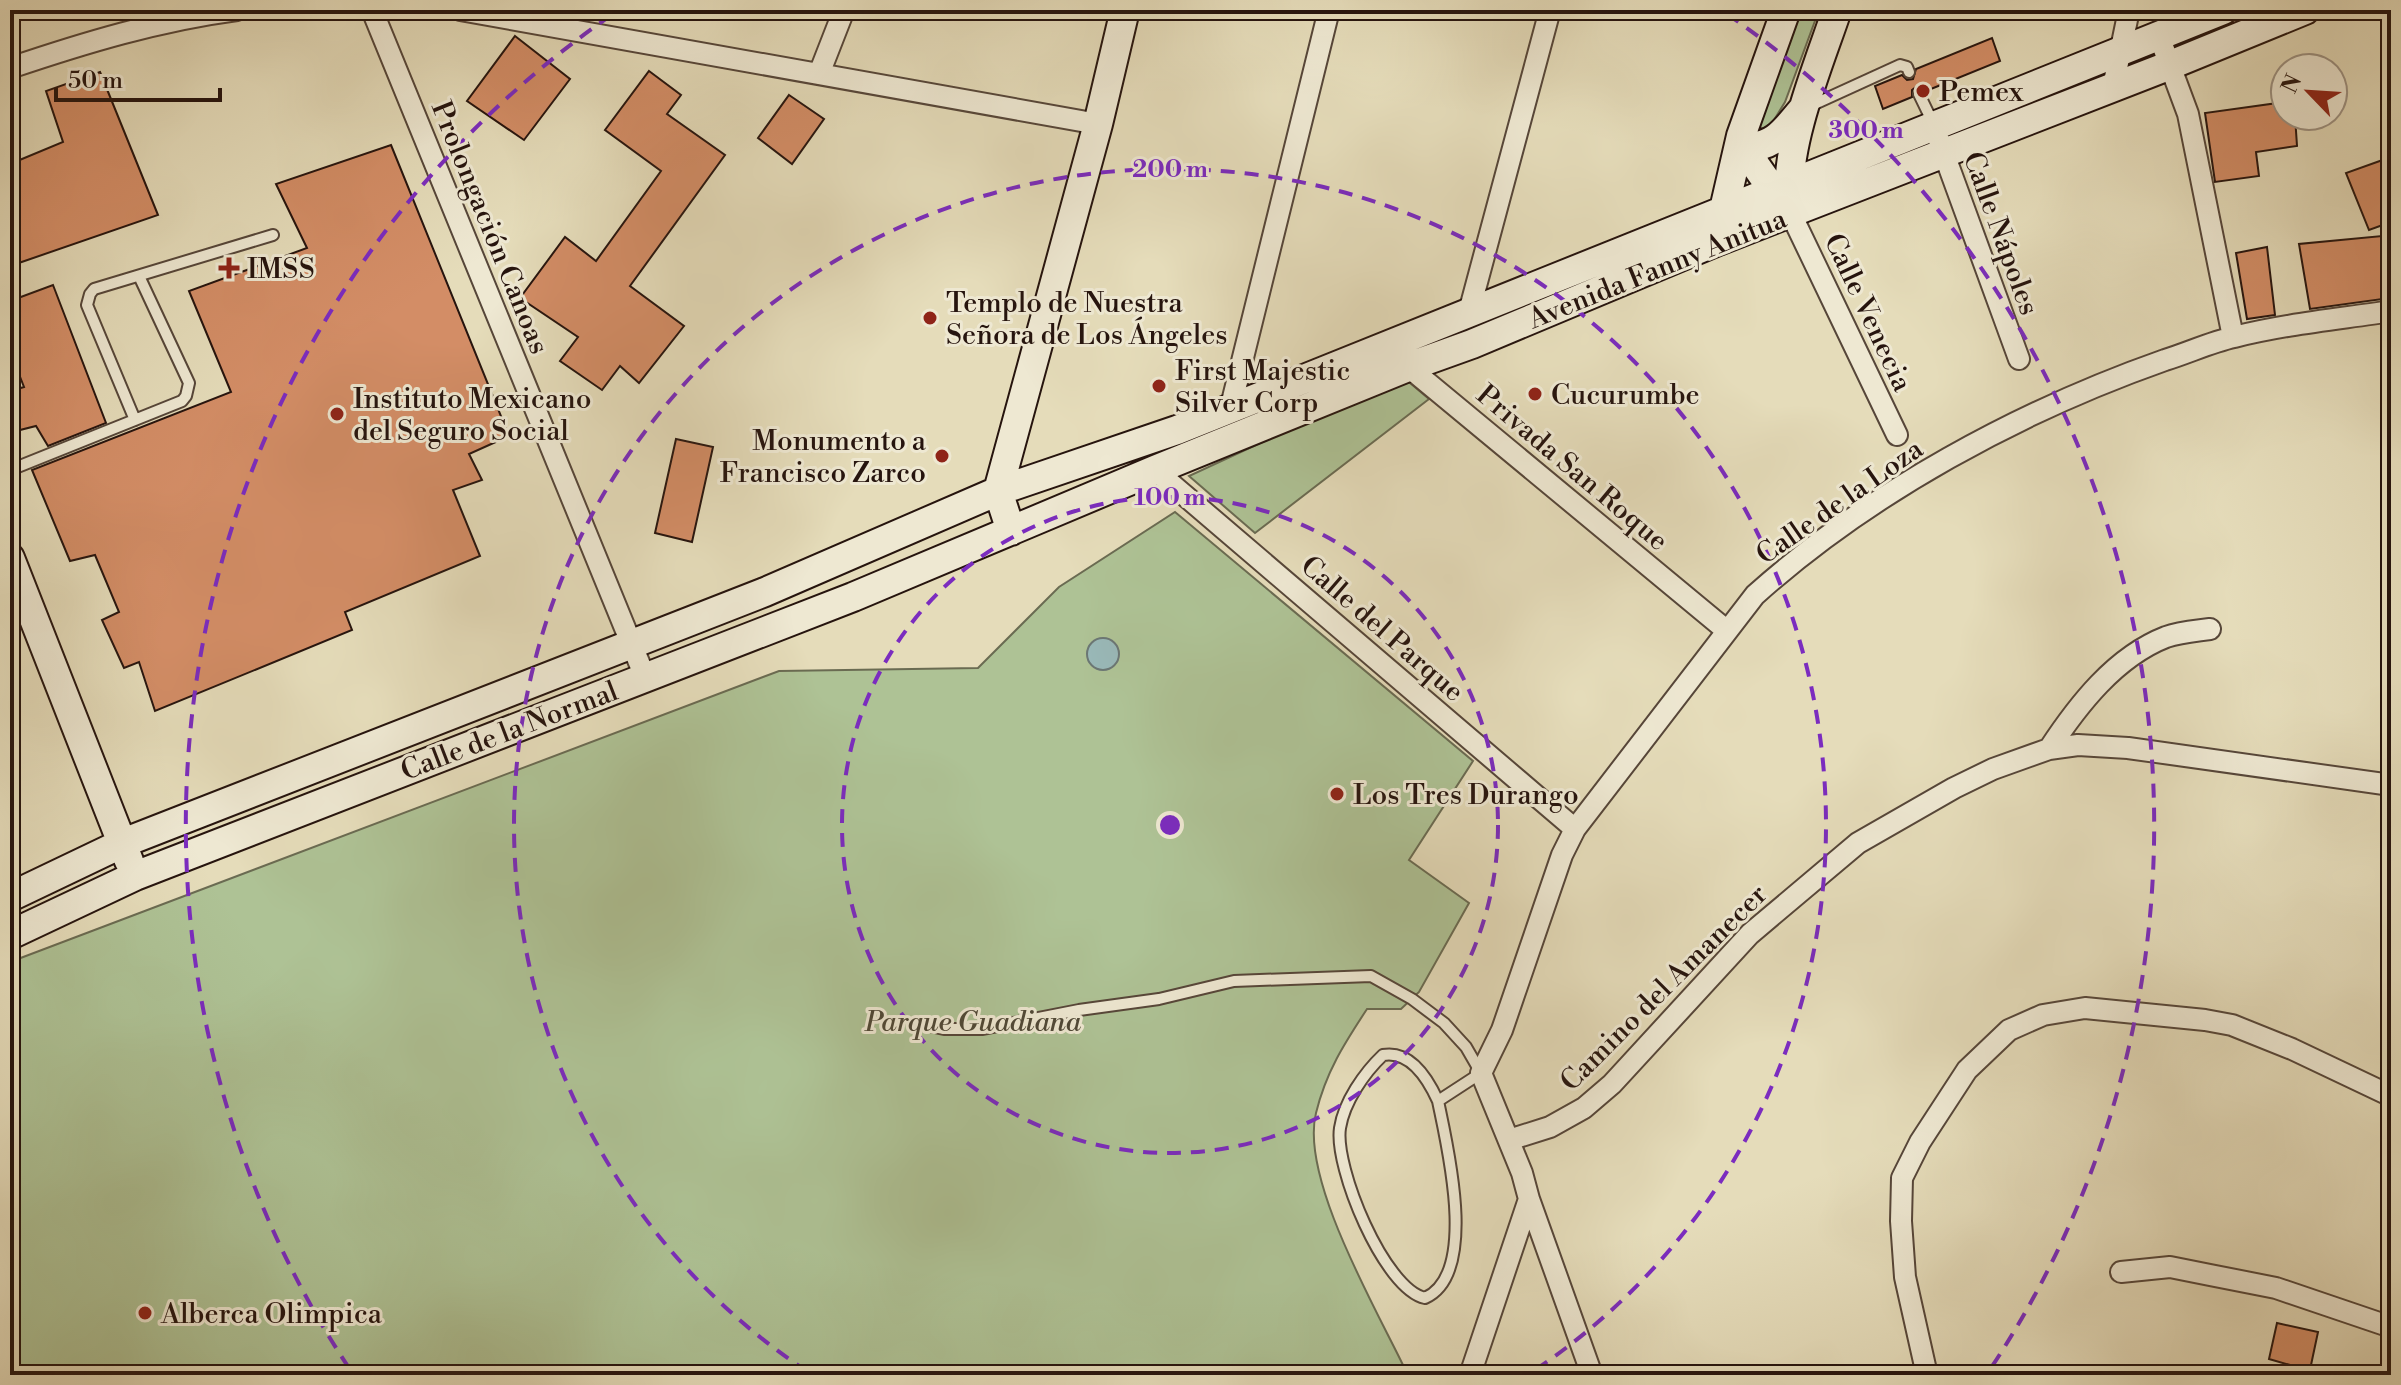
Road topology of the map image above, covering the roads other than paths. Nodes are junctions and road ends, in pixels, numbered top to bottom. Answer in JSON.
{"nodes":[{"id":1,"x":237,"y":10,"type":"edge"},
{"id":2,"x":372,"y":10,"type":"edge"},
{"id":3,"x":460,"y":10,"type":"edge"},
{"id":4,"x":844,"y":10,"type":"edge"},
{"id":5,"x":1125,"y":10,"type":"edge"},
{"id":6,"x":1329,"y":10,"type":"edge"},
{"id":7,"x":1550,"y":10,"type":"edge"},
{"id":8,"x":1786,"y":10,"type":"edge"},
{"id":9,"x":1837,"y":10,"type":"edge"},
{"id":10,"x":2129,"y":10,"type":"edge"},
{"id":11,"x":2223,"y":10,"type":"edge"},
{"id":12,"x":2305,"y":10,"type":"edge"},
{"id":13,"x":2159,"y":36,"type":"junction"},
{"id":14,"x":2120,"y":51,"type":"junction"},
{"id":15,"x":2168,"y":66,"type":"junction"},
{"id":16,"x":10,"y":68,"type":"edge"},
{"id":17,"x":1909,"y":72,"type":"dead end"},
{"id":18,"x":819,"y":74,"type":"junction"},
{"id":19,"x":2113,"y":87,"type":"junction"},
{"id":20,"x":1919,"y":94,"type":"dead end"},
{"id":21,"x":1803,"y":110,"type":"junction"},
{"id":22,"x":1098,"y":124,"type":"junction"},
{"id":23,"x":1934,"y":125,"type":"junction"},
{"id":24,"x":1743,"y":141,"type":"junction"},
{"id":25,"x":1943,"y":153,"type":"junction"},
{"id":26,"x":1780,"y":187,"type":"junction"},
{"id":27,"x":1791,"y":214,"type":"junction"},
{"id":28,"x":1720,"y":227,"type":"junction"},
{"id":29,"x":273,"y":235,"type":"dead end"},
{"id":30,"x":139,"y":276,"type":"junction"},
{"id":31,"x":2391,"y":311,"type":"edge"},
{"id":32,"x":1469,"y":312,"type":"junction"},
{"id":33,"x":2233,"y":337,"type":"junction"},
{"id":34,"x":1384,"y":346,"type":"junction"},
{"id":35,"x":2019,"y":359,"type":"dead end"},
{"id":36,"x":1408,"y":367,"type":"junction"},
{"id":37,"x":1231,"y":406,"type":"junction"},
{"id":38,"x":135,"y":420,"type":"junction"},
{"id":39,"x":1177,"y":430,"type":"junction"},
{"id":40,"x":1897,"y":435,"type":"dead end"},
{"id":41,"x":10,"y":470,"type":"edge"},
{"id":42,"x":1155,"y":470,"type":"junction"},
{"id":43,"x":998,"y":491,"type":"junction"},
{"id":44,"x":1011,"y":531,"type":"junction"},
{"id":45,"x":10,"y":558,"type":"edge"},
{"id":46,"x":2210,"y":629,"type":"dead end"},
{"id":47,"x":1726,"y":630,"type":"junction"},
{"id":48,"x":631,"y":643,"type":"junction"},
{"id":49,"x":645,"y":677,"type":"junction"},
{"id":50,"x":2049,"y":749,"type":"junction"},
{"id":51,"x":2391,"y":785,"type":"edge"},
{"id":52,"x":1575,"y":829,"type":"junction"},
{"id":53,"x":123,"y":843,"type":"junction"},
{"id":54,"x":135,"y":876,"type":"junction"},
{"id":55,"x":10,"y":897,"type":"edge"},
{"id":56,"x":10,"y":935,"type":"edge"},
{"id":57,"x":920,"y":1024,"type":"dead end"},
{"id":58,"x":1481,"y":1073,"type":"junction"},
{"id":59,"x":2391,"y":1096,"type":"edge"},
{"id":60,"x":1438,"y":1101,"type":"junction"},
{"id":61,"x":1509,"y":1140,"type":"junction"},
{"id":62,"x":1529,"y":1199,"type":"junction"},
{"id":63,"x":2121,"y":1272,"type":"dead end"},
{"id":64,"x":2391,"y":1327,"type":"edge"},
{"id":65,"x":1470,"y":1375,"type":"edge"},
{"id":66,"x":1592,"y":1375,"type":"edge"},
{"id":67,"x":1927,"y":1375,"type":"edge"}],
"edges":[{"from":1,"to":16,"type":"street"},
{"from":2,"to":48,"type":"street","name":"Prolongación Canoas"},
{"from":3,"to":18,"type":"street"},
{"from":4,"to":18,"type":"street"},
{"from":5,"to":22,"type":"main road"},
{"from":6,"to":37,"type":"street"},
{"from":7,"to":32,"type":"street"},
{"from":8,"to":24,"type":"main road"},
{"from":9,"to":21,"type":"main road"},
{"from":10,"to":14,"type":"street"},
{"from":11,"to":13,"type":"main road","name":"Avenida Fanny Anitua"},
{"from":12,"to":15,"type":"main road","name":"Avenida Fanny Anitua"},
{"from":13,"to":14,"type":"main road","name":"Avenida Fanny Anitua"},
{"from":13,"to":15,"type":"street"},
{"from":14,"to":19,"type":"street"},
{"from":14,"to":23,"type":"main road","name":"Avenida Fanny Anitua"},
{"from":15,"to":19,"type":"main road","name":"Avenida Fanny Anitua"},
{"from":15,"to":33,"type":"street"},
{"from":17,"to":21,"type":"lane"},
{"from":18,"to":22,"type":"street"},
{"from":19,"to":25,"type":"main road","name":"Avenida Fanny Anitua"},
{"from":20,"to":23,"type":"lane"},
{"from":21,"to":24,"type":"main road"},
{"from":21,"to":26,"type":"main road"},
{"from":22,"to":43,"type":"main road"},
{"from":23,"to":25,"type":"street","name":"Calle Nápoles"},
{"from":23,"to":26,"type":"main road","name":"Avenida Fanny Anitua"},
{"from":24,"to":26,"type":"main road"},
{"from":24,"to":28,"type":"main road"},
{"from":25,"to":27,"type":"main road","name":"Avenida Fanny Anitua"},
{"from":25,"to":35,"type":"street","name":"Calle Nápoles"},
{"from":26,"to":27,"type":"main road"},
{"from":26,"to":28,"type":"main road","name":"Avenida Fanny Anitua"},
{"from":27,"to":28,"type":"main road","name":"Avenida Fanny Anitua"},
{"from":27,"to":40,"type":"street","name":"Calle Venecia"},
{"from":28,"to":32,"type":"main road","name":"Avenida Fanny Anitua"},
{"from":28,"to":36,"type":"main road","name":"Avenida Fanny Anitua"},
{"from":29,"to":30,"type":"lane"},
{"from":30,"to":38,"type":"lane"},
{"from":30,"to":38,"type":"lane"},
{"from":31,"to":33,"type":"street","name":"Calle de la Loza"},
{"from":32,"to":34,"type":"main road","name":"Avenida Fanny Anitua"},
{"from":33,"to":47,"type":"street","name":"Calle de la Loza"},
{"from":34,"to":36,"type":"street","name":"Privada San Roque"},
{"from":34,"to":37,"type":"main road","name":"Avenida Fanny Anitua"},
{"from":36,"to":42,"type":"main road","name":"Avenida Fanny Anitua"},
{"from":36,"to":47,"type":"street","name":"Privada San Roque"},
{"from":37,"to":39,"type":"main road","name":"Avenida Fanny Anitua"},
{"from":38,"to":41,"type":"lane"},
{"from":39,"to":42,"type":"main road"},
{"from":39,"to":43,"type":"main road","name":"Avenida Fanny Anitua"},
{"from":42,"to":44,"type":"main road","name":"Avenida Fanny Anitua"},
{"from":42,"to":52,"type":"street","name":"Calle del Parque"},
{"from":43,"to":44,"type":"main road"},
{"from":43,"to":48,"type":"main road","name":"Calle de la Normal"},
{"from":44,"to":49,"type":"main road","name":"Calle de la Normal"},
{"from":45,"to":53,"type":"main road"},
{"from":46,"to":50,"type":"street"},
{"from":47,"to":52,"type":"street","name":"Calle de la Loza"},
{"from":48,"to":49,"type":"street","name":"Prolongación Canoas"},
{"from":48,"to":53,"type":"main road","name":"Calle de la Normal"},
{"from":49,"to":54,"type":"main road","name":"Calle de la Normal"},
{"from":50,"to":51,"type":"street","name":"Camino del Amanecer"},
{"from":50,"to":61,"type":"street","name":"Camino del Amanecer"},
{"from":52,"to":58,"type":"street","name":"Calle de la Loza"},
{"from":53,"to":54,"type":"main road"},
{"from":53,"to":55,"type":"main road","name":"Calle de la Normal"},
{"from":54,"to":56,"type":"main road","name":"Calle de la Normal"},
{"from":57,"to":58,"type":"lane"},
{"from":58,"to":60,"type":"lane"},
{"from":58,"to":61,"type":"street"},
{"from":59,"to":67,"type":"street"},
{"from":60,"to":60,"type":"lane"},
{"from":61,"to":62,"type":"street"},
{"from":62,"to":65,"type":"street"},
{"from":62,"to":66,"type":"street"},
{"from":63,"to":64,"type":"street"}]}
